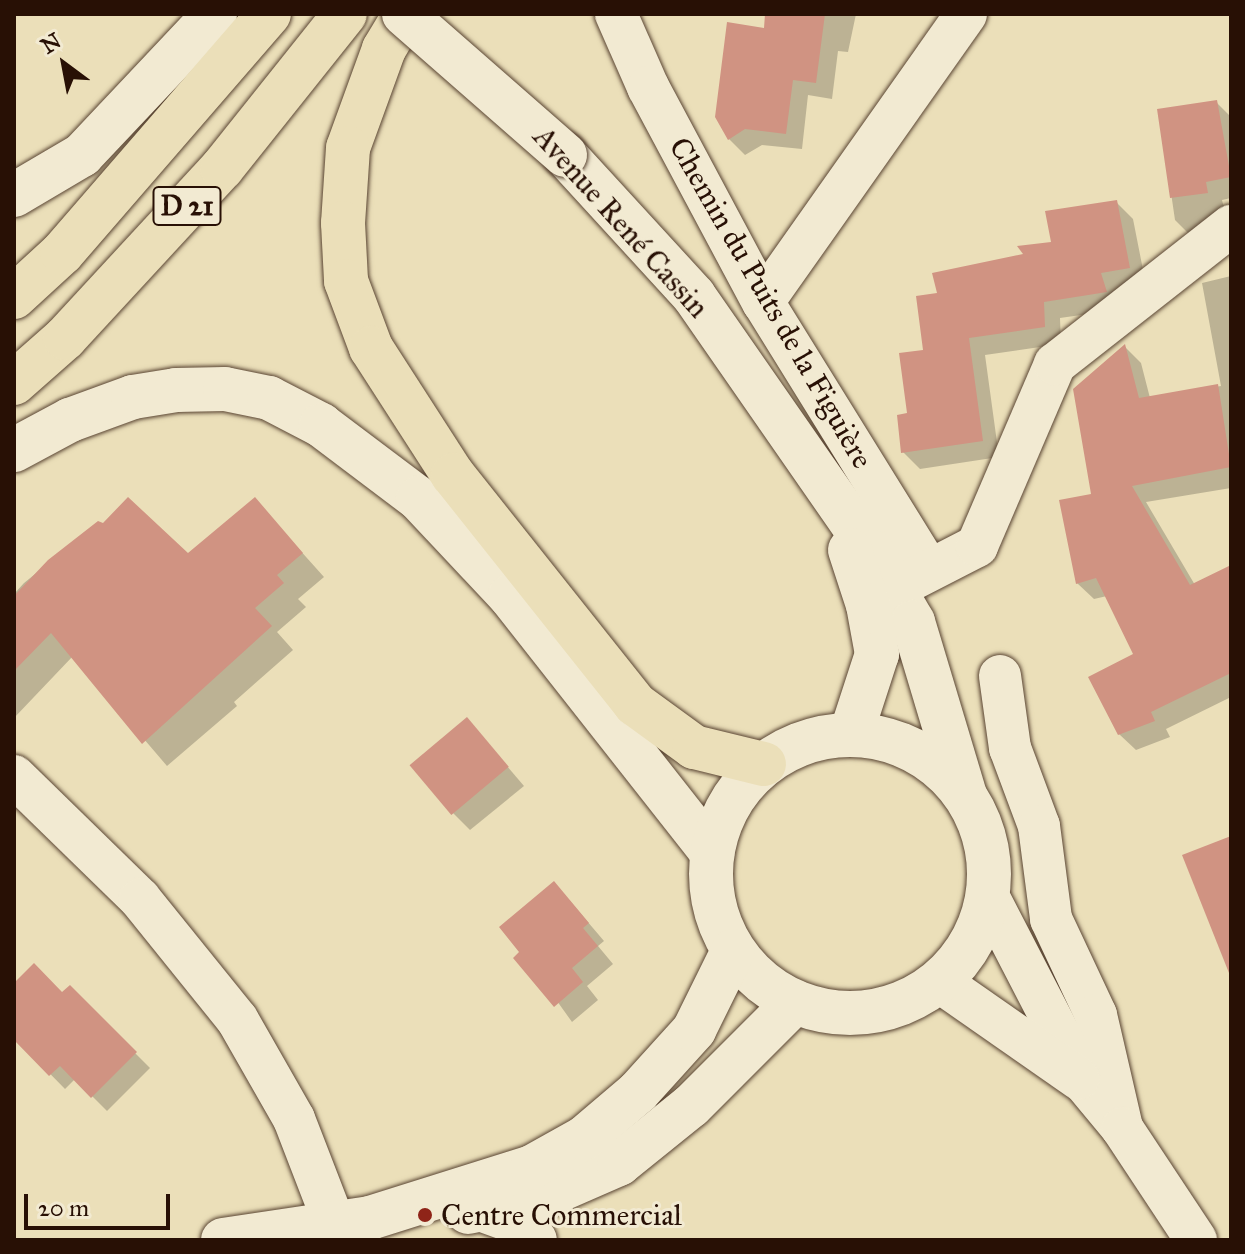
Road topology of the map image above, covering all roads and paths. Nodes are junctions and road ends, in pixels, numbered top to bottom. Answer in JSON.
{"nodes":[{"id":1,"x":215,"y":14,"type":"edge"},
{"id":2,"x":269,"y":14,"type":"edge"},
{"id":3,"x":345,"y":14,"type":"edge"},
{"id":4,"x":404,"y":14,"type":"edge"},
{"id":5,"x":966,"y":14,"type":"edge"},
{"id":6,"x":622,"y":20,"type":"edge"},
{"id":7,"x":14,"y":195,"type":"edge"},
{"id":8,"x":1231,"y":226,"type":"edge"},
{"id":9,"x":14,"y":297,"type":"edge"},
{"id":10,"x":763,"y":302,"type":"junction"},
{"id":11,"x":14,"y":383,"type":"edge"},
{"id":12,"x":14,"y":450,"type":"edge"},
{"id":13,"x":897,"y":588,"type":"junction"},
{"id":14,"x":1000,"y":676,"type":"dead end"},
{"id":15,"x":851,"y":734,"type":"junction"},
{"id":16,"x":764,"y":764,"type":"junction"},
{"id":17,"x":14,"y":776,"type":"edge"},
{"id":18,"x":964,"y":792,"type":"junction"},
{"id":19,"x":712,"y":853,"type":"junction"},
{"id":20,"x":989,"y":898,"type":"junction"},
{"id":21,"x":733,"y":951,"type":"junction"},
{"id":22,"x":940,"y":982,"type":"junction"},
{"id":23,"x":795,"y":1002,"type":"junction"},
{"id":24,"x":1084,"y":1082,"type":"junction"},
{"id":25,"x":1122,"y":1128,"type":"junction"},
{"id":26,"x":480,"y":1210,"type":"junction"},
{"id":27,"x":353,"y":1221,"type":"junction"},
{"id":28,"x":223,"y":1240,"type":"edge"},
{"id":29,"x":536,"y":1240,"type":"edge"},
{"id":30,"x":1196,"y":1240,"type":"edge"}],
"edges":[{"from":1,"to":7,"type":"street"},
{"from":2,"to":9,"type":"highway","number":"D 21"},
{"from":3,"to":11,"type":"highway","number":"D 21"},
{"from":4,"to":13,"type":"street","name":"Avenue René Cassin","bridge":true},
{"from":4,"to":16,"type":"highway"},
{"from":5,"to":10,"type":"street"},
{"from":6,"to":10,"type":"street","name":"Chemin du Puits de la Figuière"},
{"from":8,"to":13,"type":"street"},
{"from":10,"to":13,"type":"street","name":"Chemin du Puits de la Figuière"},
{"from":12,"to":19,"type":"street"},
{"from":13,"to":15,"type":"street","name":"Avenue René Cassin"},
{"from":13,"to":18,"type":"street","name":"Avenue René Cassin"},
{"from":14,"to":25,"type":"street"},
{"from":15,"to":16,"type":"street"},
{"from":15,"to":18,"type":"street"},
{"from":16,"to":19,"type":"street"},
{"from":17,"to":27,"type":"street"},
{"from":18,"to":20,"type":"street"},
{"from":19,"to":21,"type":"street"},
{"from":20,"to":22,"type":"street"},
{"from":20,"to":24,"type":"street"},
{"from":21,"to":23,"type":"street"},
{"from":21,"to":27,"type":"street"},
{"from":22,"to":23,"type":"street"},
{"from":22,"to":24,"type":"street"},
{"from":23,"to":26,"type":"street"},
{"from":24,"to":25,"type":"street"},
{"from":25,"to":30,"type":"street"},
{"from":26,"to":27,"type":"street"},
{"from":26,"to":29,"type":"street"},
{"from":27,"to":28,"type":"street"}]}
